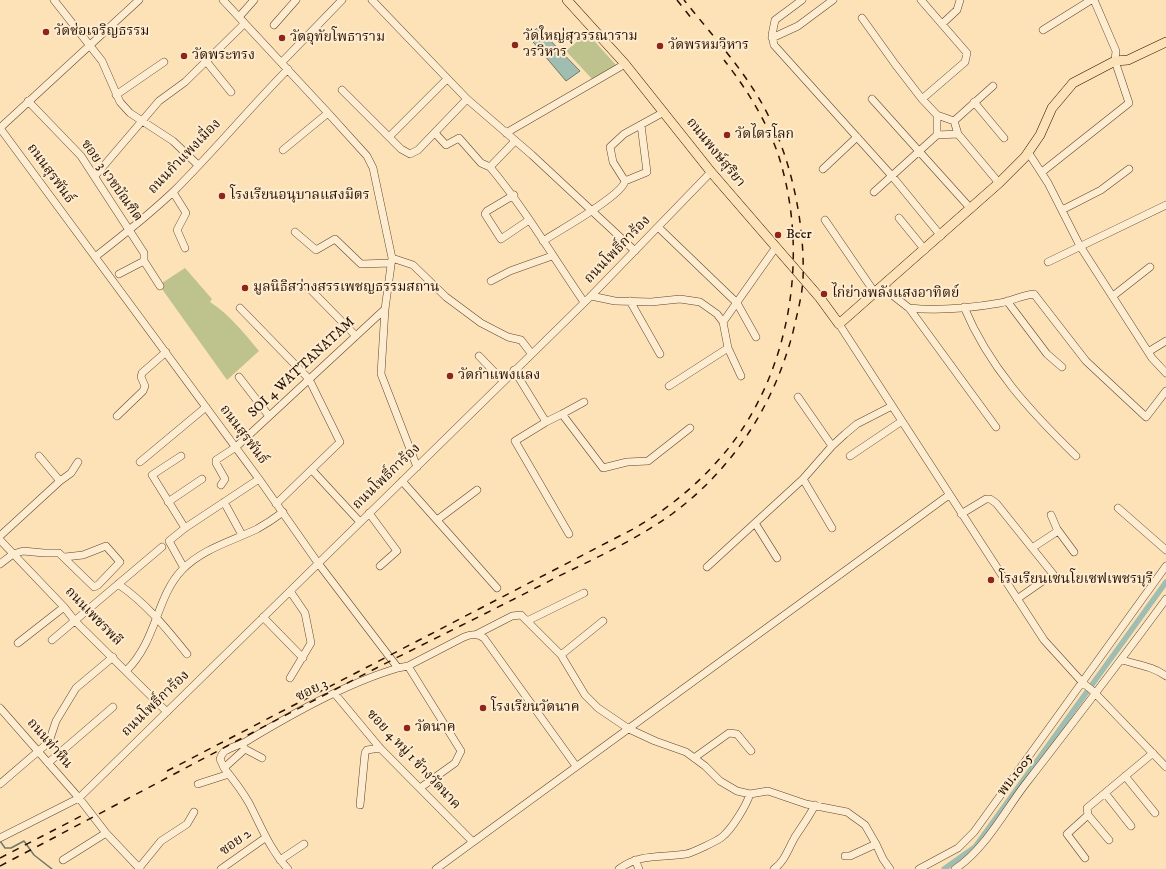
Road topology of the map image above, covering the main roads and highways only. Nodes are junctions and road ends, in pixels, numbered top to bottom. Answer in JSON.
{"nodes":[{"id":1,"x":567,"y":0,"type":"edge"},
{"id":2,"x":1166,"y":42,"type":"edge"}],
"edges":[{"from":1,"to":2,"type":"main road","name":"ถนนพงษ์สุริยา"}]}
